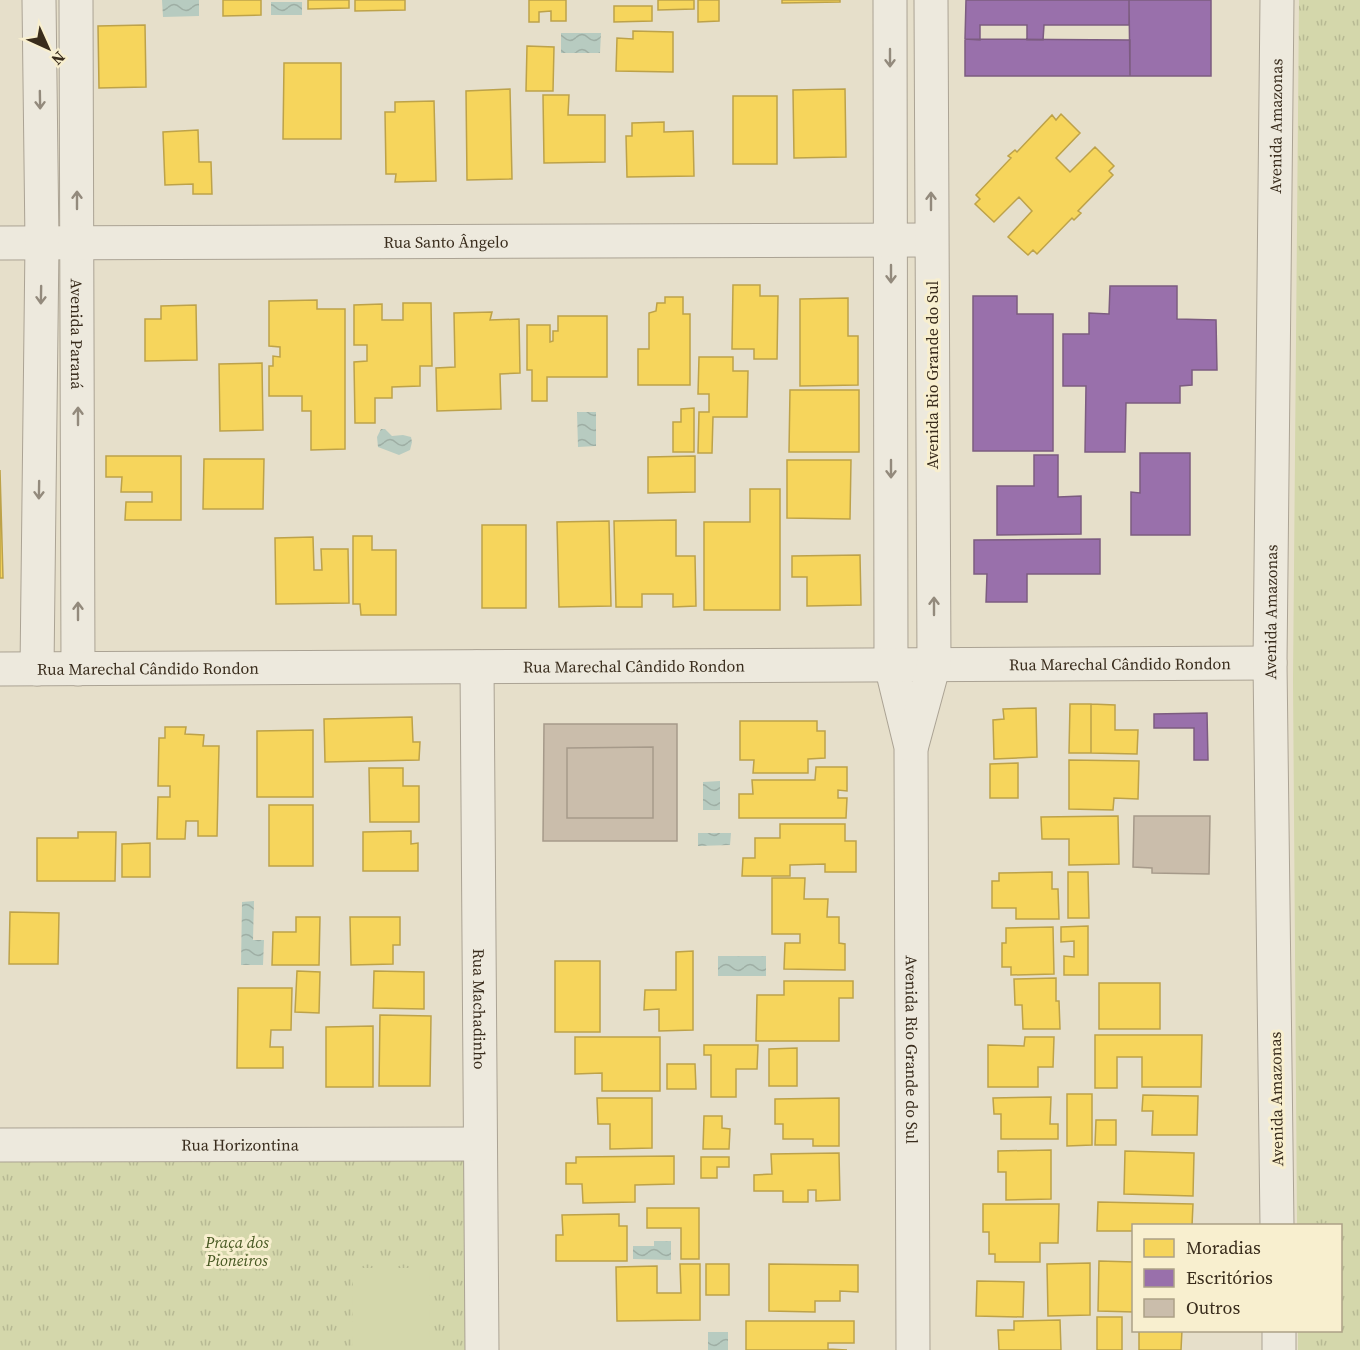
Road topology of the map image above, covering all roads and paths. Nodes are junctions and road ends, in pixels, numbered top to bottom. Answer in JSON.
{"nodes":[{"id":1,"x":39,"y":0,"type":"edge"},
{"id":2,"x":76,"y":0,"type":"edge"},
{"id":3,"x":890,"y":0,"type":"edge"},
{"id":4,"x":931,"y":0,"type":"edge"},
{"id":5,"x":1277,"y":0,"type":"edge"},
{"id":6,"x":891,"y":240,"type":"junction"},
{"id":7,"x":931,"y":240,"type":"junction"},
{"id":8,"x":0,"y":243,"type":"edge"},
{"id":9,"x":42,"y":243,"type":"junction"},
{"id":10,"x":78,"y":243,"type":"junction"},
{"id":11,"x":1270,"y":663,"type":"junction"},
{"id":12,"x":934,"y":664,"type":"junction"},
{"id":13,"x":891,"y":665,"type":"junction"},
{"id":14,"x":477,"y":667,"type":"junction"},
{"id":15,"x":0,"y":669,"type":"edge"},
{"id":16,"x":37,"y":669,"type":"junction"},
{"id":17,"x":78,"y":669,"type":"junction"},
{"id":18,"x":912,"y":747,"type":"junction"},
{"id":19,"x":480,"y":1144,"type":"junction"},
{"id":20,"x":0,"y":1145,"type":"edge"},
{"id":21,"x":1277,"y":1224,"type":"edge"},
{"id":22,"x":1279,"y":1332,"type":"edge"},
{"id":23,"x":482,"y":1350,"type":"edge"},
{"id":24,"x":913,"y":1350,"type":"edge"},
{"id":25,"x":1279,"y":1350,"type":"edge"}],
"edges":[{"from":1,"to":9,"type":"street","one_way":true},
{"from":10,"to":2,"type":"street","name":"Avenida Paraná","one_way":true},
{"from":3,"to":6,"type":"street","name":"Avenida Rio Grande do Sul","one_way":true},
{"from":7,"to":4,"type":"street","name":"Avenida Rio Grande do Sul","one_way":true},
{"from":5,"to":11,"type":"street","name":"Avenida Amazonas"},
{"from":6,"to":7,"type":"street","name":"Rua Santo Ângelo"},
{"from":6,"to":10,"type":"street","name":"Rua Santo Ângelo"},
{"from":6,"to":13,"type":"street","name":"Avenida Rio Grande do Sul","one_way":true},
{"from":12,"to":7,"type":"street","name":"Avenida Rio Grande do Sul","one_way":true},
{"from":8,"to":9,"type":"street","name":"Rua Santo Ângelo"},
{"from":9,"to":10,"type":"street","name":"Rua Santo Ângelo"},
{"from":9,"to":16,"type":"street","one_way":true},
{"from":17,"to":10,"type":"street","name":"Avenida Paraná","one_way":true},
{"from":11,"to":12,"type":"street","name":"Rua Marechal Cândido Rondon"},
{"from":11,"to":21,"type":"street","name":"Avenida Amazonas"},
{"from":12,"to":13,"type":"street","name":"Rua Marechal Cândido Rondon"},
{"from":12,"to":18,"type":"street","name":"Avenida Rio Grande do Sul"},
{"from":13,"to":14,"type":"street","name":"Rua Marechal Cândido Rondon"},
{"from":13,"to":18,"type":"street","name":"Avenida Rio Grande do Sul"},
{"from":14,"to":17,"type":"street","name":"Rua Marechal Cândido Rondon"},
{"from":14,"to":19,"type":"street","name":"Rua Machadinho"},
{"from":15,"to":16,"type":"street","name":"Rua Marechal Cândido Rondon"},
{"from":16,"to":17,"type":"street","name":"Rua Marechal Cândido Rondon"},
{"from":18,"to":24,"type":"street","name":"Avenida Rio Grande do Sul"},
{"from":19,"to":20,"type":"street","name":"Rua Horizontina"},
{"from":19,"to":23,"type":"street","name":"Rua Machadinho"},
{"from":22,"to":25,"type":"street"}]}
